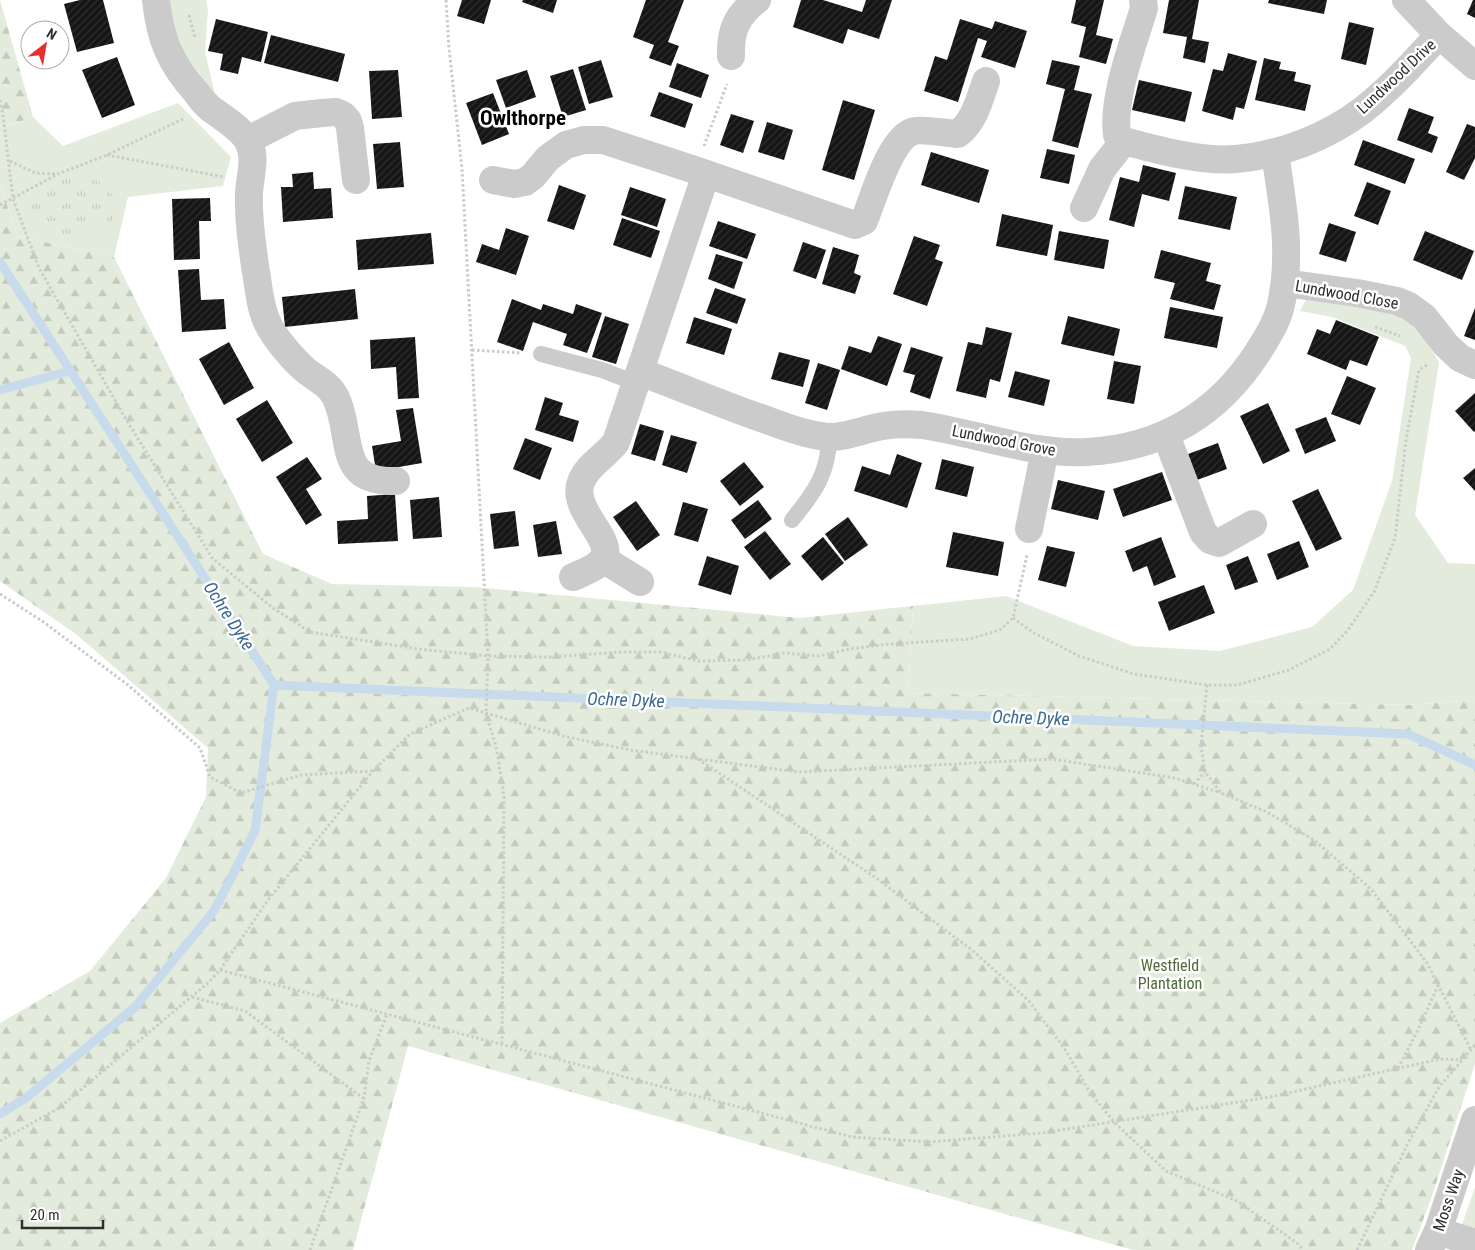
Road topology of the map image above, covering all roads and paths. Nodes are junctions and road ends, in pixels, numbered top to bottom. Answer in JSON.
{"nodes":[{"id":1,"x":156,"y":0,"type":"edge"},
{"id":2,"x":446,"y":0,"type":"edge"},
{"id":3,"x":757,"y":0,"type":"edge"},
{"id":4,"x":1144,"y":0,"type":"edge"},
{"id":5,"x":1406,"y":0,"type":"edge"},
{"id":6,"x":1439,"y":35,"type":"junction"},
{"id":7,"x":730,"y":56,"type":"joint"},
{"id":8,"x":1475,"y":66,"type":"edge"},
{"id":9,"x":986,"y":81,"type":"dead end"},
{"id":10,"x":0,"y":100,"type":"edge"},
{"id":11,"x":209,"y":107,"type":"junction"},
{"id":12,"x":248,"y":140,"type":"junction"},
{"id":13,"x":1124,"y":141,"type":"junction"},
{"id":14,"x":1275,"y":152,"type":"junction"},
{"id":15,"x":107,"y":155,"type":"junction"},
{"id":16,"x":9,"y":161,"type":"junction"},
{"id":17,"x":700,"y":172,"type":"junction"},
{"id":18,"x":58,"y":174,"type":"junction"},
{"id":19,"x":356,"y":180,"type":"dead end"},
{"id":20,"x":493,"y":180,"type":"dead end"},
{"id":21,"x":250,"y":182,"type":"junction"},
{"id":22,"x":13,"y":199,"type":"junction"},
{"id":23,"x":0,"y":205,"type":"edge"},
{"id":24,"x":1084,"y":208,"type":"dead end"},
{"id":25,"x":1285,"y":283,"type":"junction"},
{"id":26,"x":1367,"y":324,"type":"dead end"},
{"id":27,"x":1402,"y":336,"type":"dead end"},
{"id":28,"x":1450,"y":349,"type":"junction"},
{"id":29,"x":472,"y":350,"type":"junction"},
{"id":30,"x":541,"y":354,"type":"joint"},
{"id":31,"x":1420,"y":362,"type":"dead end"},
{"id":32,"x":1475,"y":365,"type":"edge"},
{"id":33,"x":1419,"y":370,"type":"junction"},
{"id":34,"x":638,"y":377,"type":"junction"},
{"id":35,"x":1166,"y":435,"type":"junction"},
{"id":36,"x":829,"y":437,"type":"junction"},
{"id":37,"x":1045,"y":450,"type":"junction"},
{"id":38,"x":396,"y":481,"type":"dead end"},
{"id":39,"x":792,"y":520,"type":"dead end"},
{"id":40,"x":1253,"y":524,"type":"dead end"},
{"id":41,"x":1029,"y":529,"type":"joint"},
{"id":42,"x":603,"y":559,"type":"junction"},
{"id":43,"x":574,"y":578,"type":"dead end"},
{"id":44,"x":640,"y":582,"type":"dead end"},
{"id":45,"x":0,"y":594,"type":"edge"},
{"id":46,"x":1013,"y":618,"type":"junction"},
{"id":47,"x":488,"y":656,"type":"junction"},
{"id":48,"x":1207,"y":685,"type":"junction"},
{"id":49,"x":486,"y":714,"type":"junction"},
{"id":50,"x":698,"y":759,"type":"junction"},
{"id":51,"x":373,"y":771,"type":"junction"},
{"id":52,"x":1205,"y":772,"type":"junction"},
{"id":53,"x":1194,"y":784,"type":"junction"},
{"id":54,"x":1221,"y":793,"type":"junction"},
{"id":55,"x":220,"y":970,"type":"junction"},
{"id":56,"x":1438,"y":985,"type":"junction"},
{"id":57,"x":192,"y":996,"type":"junction"},
{"id":58,"x":387,"y":1014,"type":"junction"},
{"id":59,"x":502,"y":1044,"type":"junction"},
{"id":60,"x":1475,"y":1044,"type":"edge"},
{"id":61,"x":1471,"y":1050,"type":"junction"},
{"id":62,"x":1462,"y":1060,"type":"junction"},
{"id":63,"x":1398,"y":1068,"type":"junction"},
{"id":64,"x":364,"y":1098,"type":"junction"},
{"id":65,"x":1475,"y":1120,"type":"edge"},
{"id":66,"x":1115,"y":1123,"type":"junction"},
{"id":67,"x":0,"y":1141,"type":"edge"},
{"id":68,"x":1434,"y":1240,"type":"edge"},
{"id":69,"x":1475,"y":1243,"type":"edge"},
{"id":70,"x":310,"y":1250,"type":"edge"},
{"id":71,"x":1303,"y":1250,"type":"edge"},
{"id":72,"x":1357,"y":1250,"type":"edge"}],
"edges":[{"from":1,"to":11,"type":"street"},
{"from":2,"to":29,"type":"path"},
{"from":3,"to":7,"type":"street"},
{"from":4,"to":13,"type":"street"},
{"from":5,"to":6,"type":"street"},
{"from":6,"to":8,"type":"street"},
{"from":6,"to":14,"type":"street","name":"Lundwood Drive"},
{"from":7,"to":17,"type":"path"},
{"from":9,"to":17,"type":"street"},
{"from":10,"to":16,"type":"path"},
{"from":11,"to":12,"type":"street"},
{"from":11,"to":15,"type":"path"},
{"from":12,"to":19,"type":"street"},
{"from":12,"to":21,"type":"street"},
{"from":13,"to":14,"type":"street","name":"Lundwood Drive"},
{"from":13,"to":24,"type":"street"},
{"from":14,"to":25,"type":"street","name":"Lundwood Grove"},
{"from":15,"to":18,"type":"path"},
{"from":15,"to":21,"type":"path"},
{"from":16,"to":18,"type":"path"},
{"from":16,"to":22,"type":"path"},
{"from":17,"to":20,"type":"street"},
{"from":17,"to":34,"type":"street"},
{"from":18,"to":22,"type":"path"},
{"from":21,"to":38,"type":"street"},
{"from":22,"to":23,"type":"path"},
{"from":22,"to":47,"type":"path"},
{"from":25,"to":28,"type":"street","name":"Lundwood Close"},
{"from":25,"to":35,"type":"street","name":"Lundwood Grove"},
{"from":26,"to":27,"type":"path"},
{"from":28,"to":32,"type":"street","name":"Lundwood Close"},
{"from":28,"to":33,"type":"path"},
{"from":29,"to":30,"type":"path"},
{"from":29,"to":47,"type":"path"},
{"from":30,"to":34,"type":"lane"},
{"from":31,"to":33,"type":"path"},
{"from":33,"to":48,"type":"path"},
{"from":34,"to":36,"type":"street","name":"Lundwood Grove"},
{"from":34,"to":42,"type":"street"},
{"from":35,"to":37,"type":"street","name":"Lundwood Grove"},
{"from":35,"to":40,"type":"street"},
{"from":36,"to":37,"type":"street","name":"Lundwood Grove"},
{"from":36,"to":39,"type":"lane"},
{"from":37,"to":41,"type":"street"},
{"from":41,"to":46,"type":"path"},
{"from":42,"to":43,"type":"street"},
{"from":42,"to":44,"type":"street"},
{"from":45,"to":51,"type":"path"},
{"from":46,"to":47,"type":"path"},
{"from":46,"to":48,"type":"path"},
{"from":47,"to":49,"type":"path"},
{"from":48,"to":52,"type":"path"},
{"from":49,"to":50,"type":"path"},
{"from":49,"to":51,"type":"path"},
{"from":49,"to":59,"type":"path"},
{"from":50,"to":53,"type":"path"},
{"from":50,"to":66,"type":"path"},
{"from":51,"to":55,"type":"path"},
{"from":52,"to":53,"type":"path"},
{"from":52,"to":54,"type":"path"},
{"from":53,"to":54,"type":"path"},
{"from":54,"to":56,"type":"path"},
{"from":55,"to":57,"type":"path"},
{"from":55,"to":58,"type":"path"},
{"from":56,"to":61,"type":"path"},
{"from":56,"to":63,"type":"path"},
{"from":57,"to":64,"type":"path"},
{"from":57,"to":67,"type":"path"},
{"from":58,"to":59,"type":"path"},
{"from":58,"to":64,"type":"path"},
{"from":59,"to":66,"type":"path"},
{"from":60,"to":61,"type":"path"},
{"from":61,"to":62,"type":"path"},
{"from":62,"to":63,"type":"path"},
{"from":62,"to":72,"type":"path"},
{"from":63,"to":66,"type":"path"},
{"from":64,"to":70,"type":"path"},
{"from":65,"to":68,"type":"street","name":"Moss Way"},
{"from":66,"to":71,"type":"path"},
{"from":68,"to":69,"type":"street"}]}
